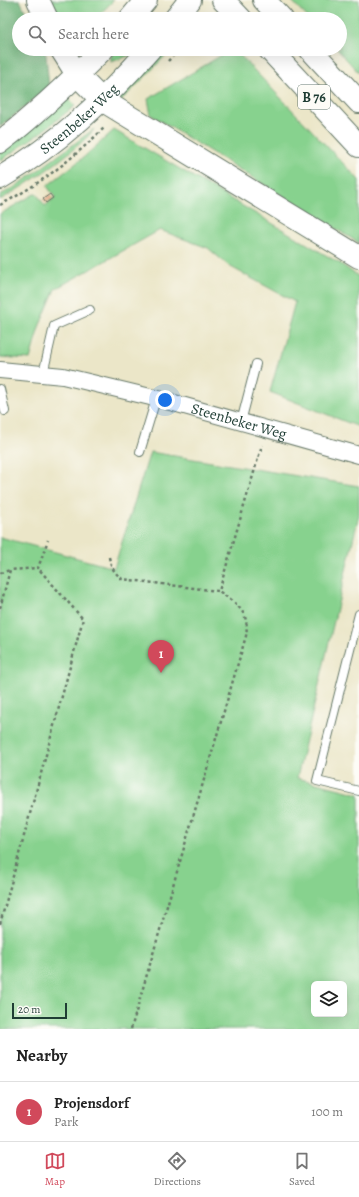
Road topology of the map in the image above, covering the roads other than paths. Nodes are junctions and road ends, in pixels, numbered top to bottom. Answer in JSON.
{"nodes":[{"id":1,"x":38,"y":0,"type":"edge"},
{"id":2,"x":146,"y":0,"type":"edge"},
{"id":3,"x":190,"y":0,"type":"edge"},
{"id":4,"x":223,"y":0,"type":"edge"},
{"id":5,"x":264,"y":0,"type":"edge"},
{"id":6,"x":44,"y":12,"type":"edge"},
{"id":7,"x":136,"y":12,"type":"edge"},
{"id":8,"x":181,"y":12,"type":"edge"},
{"id":9,"x":234,"y":12,"type":"edge"},
{"id":10,"x":275,"y":12,"type":"edge"},
{"id":11,"x":65,"y":56,"type":"edge"},
{"id":12,"x":97,"y":56,"type":"edge"},
{"id":13,"x":143,"y":56,"type":"edge"},
{"id":14,"x":275,"y":56,"type":"edge"},
{"id":15,"x":316,"y":56,"type":"edge"},
{"id":16,"x":78,"y":76,"type":"junction"},
{"id":17,"x":102,"y":100,"type":"junction"},
{"id":18,"x":359,"y":102,"type":"edge"},
{"id":19,"x":0,"y":142,"type":"edge"},
{"id":20,"x":359,"y":146,"type":"edge"},
{"id":21,"x":0,"y":178,"type":"edge"},
{"id":22,"x":359,"y":257,"type":"edge"},
{"id":23,"x":90,"y":310,"type":"dead end"},
{"id":24,"x":256,"y":364,"type":"dead end"},
{"id":25,"x":0,"y":370,"type":"edge"},
{"id":26,"x":43,"y":374,"type":"junction"},
{"id":27,"x":0,"y":389,"type":"edge"},
{"id":28,"x":156,"y":399,"type":"junction"},
{"id":29,"x":5,"y":411,"type":"dead end"},
{"id":30,"x":241,"y":422,"type":"junction"},
{"id":31,"x":140,"y":452,"type":"dead end"},
{"id":32,"x":359,"y":455,"type":"edge"},
{"id":33,"x":359,"y":614,"type":"edge"},
{"id":34,"x":359,"y":790,"type":"edge"}],
"edges":[{"from":1,"to":6,"type":"main road"},
{"from":2,"to":7,"type":"main road"},
{"from":3,"to":8,"type":"main road"},
{"from":4,"to":9,"type":"main road"},
{"from":5,"to":10,"type":"main road"},
{"from":11,"to":16,"type":"main road"},
{"from":12,"to":16,"type":"main road","name":"Steenbeker Weg"},
{"from":13,"to":17,"type":"main road","name":"Steenbeker Weg"},
{"from":14,"to":20,"type":"main road","number":"B 76"},
{"from":15,"to":18,"type":"main road","number":"B 76"},
{"from":16,"to":17,"type":"main road"},
{"from":16,"to":19,"type":"main road","name":"Steenbeker Weg"},
{"from":17,"to":21,"type":"main road","name":"Steenbeker Weg"},
{"from":17,"to":22,"type":"main road"},
{"from":23,"to":26,"type":"lane"},
{"from":24,"to":30,"type":"lane"},
{"from":25,"to":26,"type":"street","name":"Steenbeker Weg"},
{"from":26,"to":28,"type":"street","name":"Steenbeker Weg"},
{"from":27,"to":29,"type":"lane"},
{"from":28,"to":30,"type":"street","name":"Steenbeker Weg"},
{"from":28,"to":31,"type":"lane"},
{"from":30,"to":32,"type":"street","name":"Steenbeker Weg"},
{"from":33,"to":34,"type":"lane"}]}
